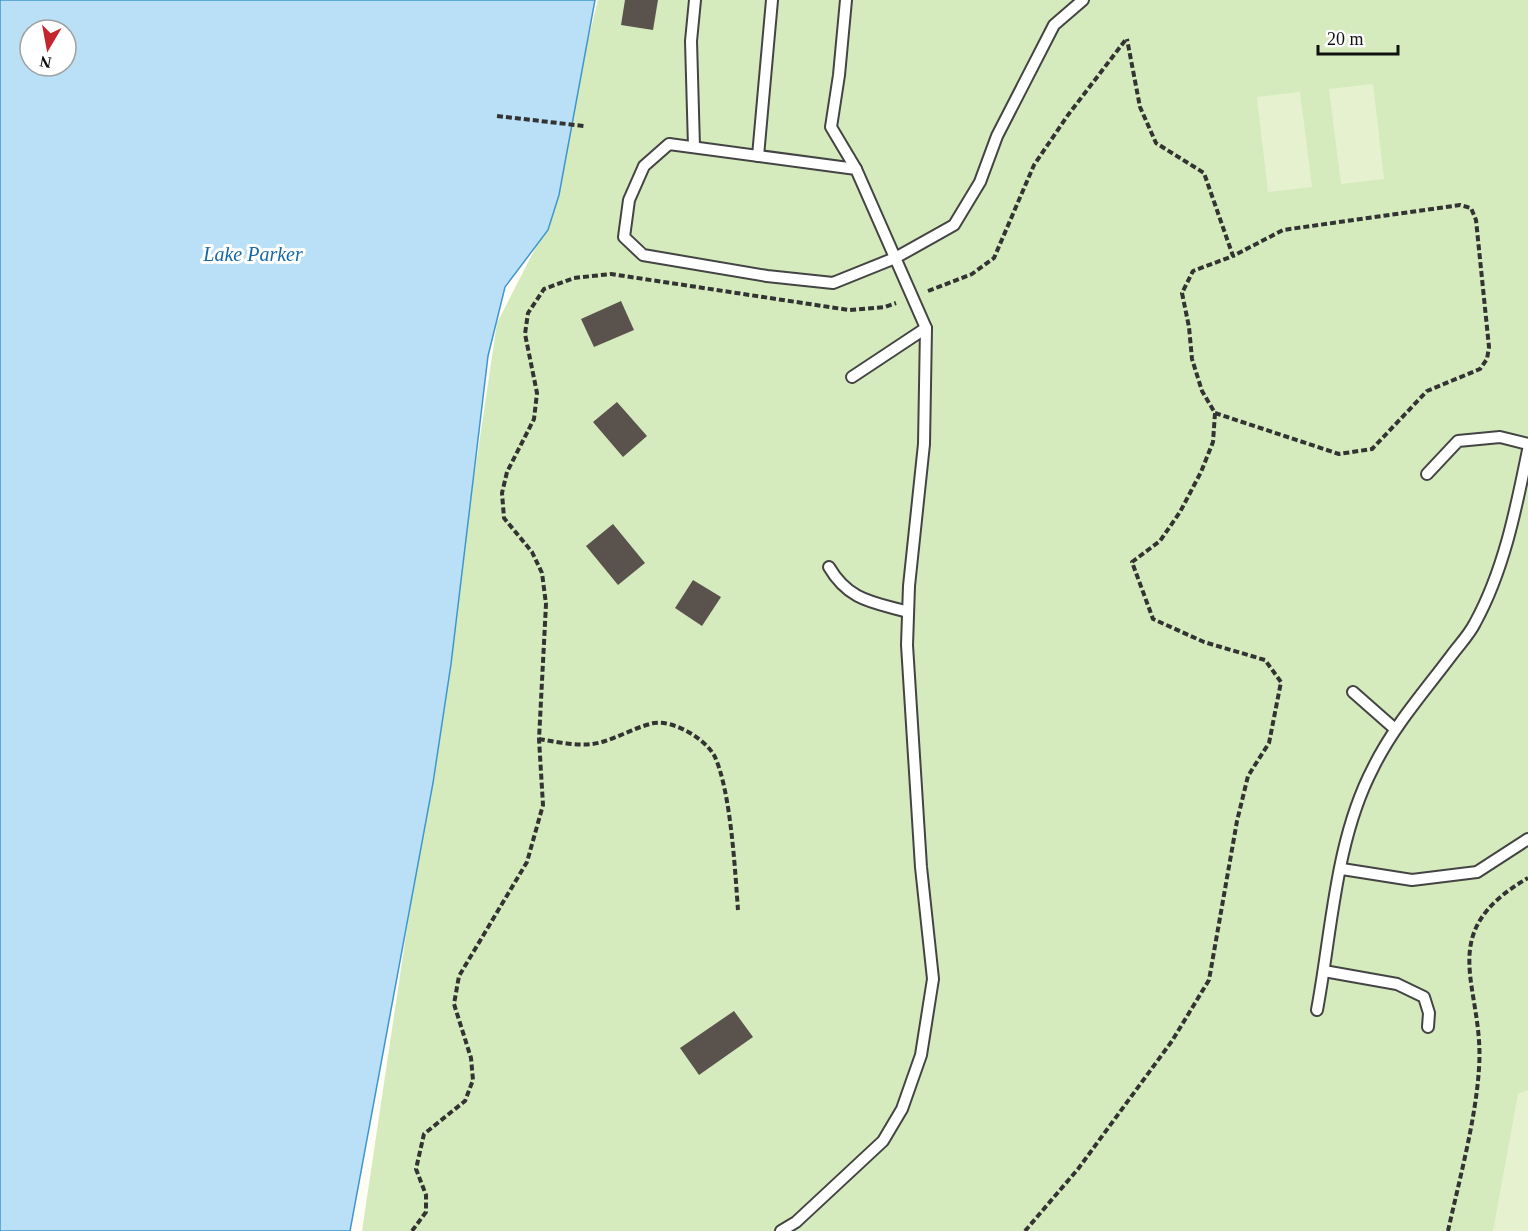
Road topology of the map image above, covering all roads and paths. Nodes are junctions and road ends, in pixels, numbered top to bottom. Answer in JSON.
{"nodes":[{"id":1,"x":695,"y":0,"type":"edge"},
{"id":2,"x":772,"y":0,"type":"edge"},
{"id":3,"x":846,"y":0,"type":"edge"},
{"id":4,"x":1083,"y":0,"type":"edge"},
{"id":5,"x":498,"y":116,"type":"dead end"},
{"id":6,"x":584,"y":126,"type":"dead end"},
{"id":7,"x":694,"y":147,"type":"junction"},
{"id":8,"x":758,"y":156,"type":"junction"},
{"id":9,"x":856,"y":169,"type":"junction"},
{"id":10,"x":1233,"y":256,"type":"junction"},
{"id":11,"x":895,"y":258,"type":"junction"},
{"id":12,"x":912,"y":297,"type":"junction"},
{"id":13,"x":926,"y":328,"type":"junction"},
{"id":14,"x":852,"y":377,"type":"dead end"},
{"id":15,"x":1215,"y":413,"type":"junction"},
{"id":16,"x":1528,"y":444,"type":"edge"},
{"id":17,"x":1528,"y":450,"type":"edge"},
{"id":18,"x":1427,"y":474,"type":"dead end"},
{"id":19,"x":829,"y":567,"type":"dead end"},
{"id":20,"x":908,"y":612,"type":"junction"},
{"id":21,"x":1353,"y":692,"type":"dead end"},
{"id":22,"x":1395,"y":729,"type":"junction"},
{"id":23,"x":539,"y":739,"type":"junction"},
{"id":24,"x":1528,"y":838,"type":"edge"},
{"id":25,"x":1342,"y":869,"type":"junction"},
{"id":26,"x":1528,"y":878,"type":"edge"},
{"id":27,"x":738,"y":910,"type":"dead end"},
{"id":28,"x":1324,"y":971,"type":"junction"},
{"id":29,"x":1317,"y":1010,"type":"dead end"},
{"id":30,"x":1428,"y":1027,"type":"dead end"},
{"id":31,"x":412,"y":1231,"type":"edge"},
{"id":32,"x":781,"y":1231,"type":"edge"},
{"id":33,"x":1025,"y":1231,"type":"edge"},
{"id":34,"x":1448,"y":1231,"type":"edge"}],
"edges":[{"from":1,"to":7,"type":"lane"},
{"from":2,"to":8,"type":"lane"},
{"from":3,"to":9,"type":"lane"},
{"from":4,"to":11,"type":"lane"},
{"from":5,"to":6,"type":"path"},
{"from":7,"to":8,"type":"lane"},
{"from":7,"to":11,"type":"lane"},
{"from":8,"to":9,"type":"lane"},
{"from":9,"to":11,"type":"lane"},
{"from":10,"to":12,"type":"path"},
{"from":10,"to":15,"type":"path"},
{"from":10,"to":15,"type":"path"},
{"from":11,"to":12,"type":"lane"},
{"from":12,"to":13,"type":"lane"},
{"from":12,"to":23,"type":"path"},
{"from":13,"to":14,"type":"lane"},
{"from":13,"to":20,"type":"lane"},
{"from":15,"to":33,"type":"path"},
{"from":16,"to":18,"type":"lane"},
{"from":17,"to":22,"type":"lane"},
{"from":19,"to":20,"type":"lane"},
{"from":20,"to":32,"type":"lane"},
{"from":21,"to":22,"type":"lane"},
{"from":22,"to":25,"type":"lane"},
{"from":23,"to":27,"type":"path"},
{"from":23,"to":31,"type":"path"},
{"from":24,"to":25,"type":"lane"},
{"from":25,"to":28,"type":"lane"},
{"from":26,"to":34,"type":"path"},
{"from":28,"to":29,"type":"lane"},
{"from":28,"to":30,"type":"lane"}]}
